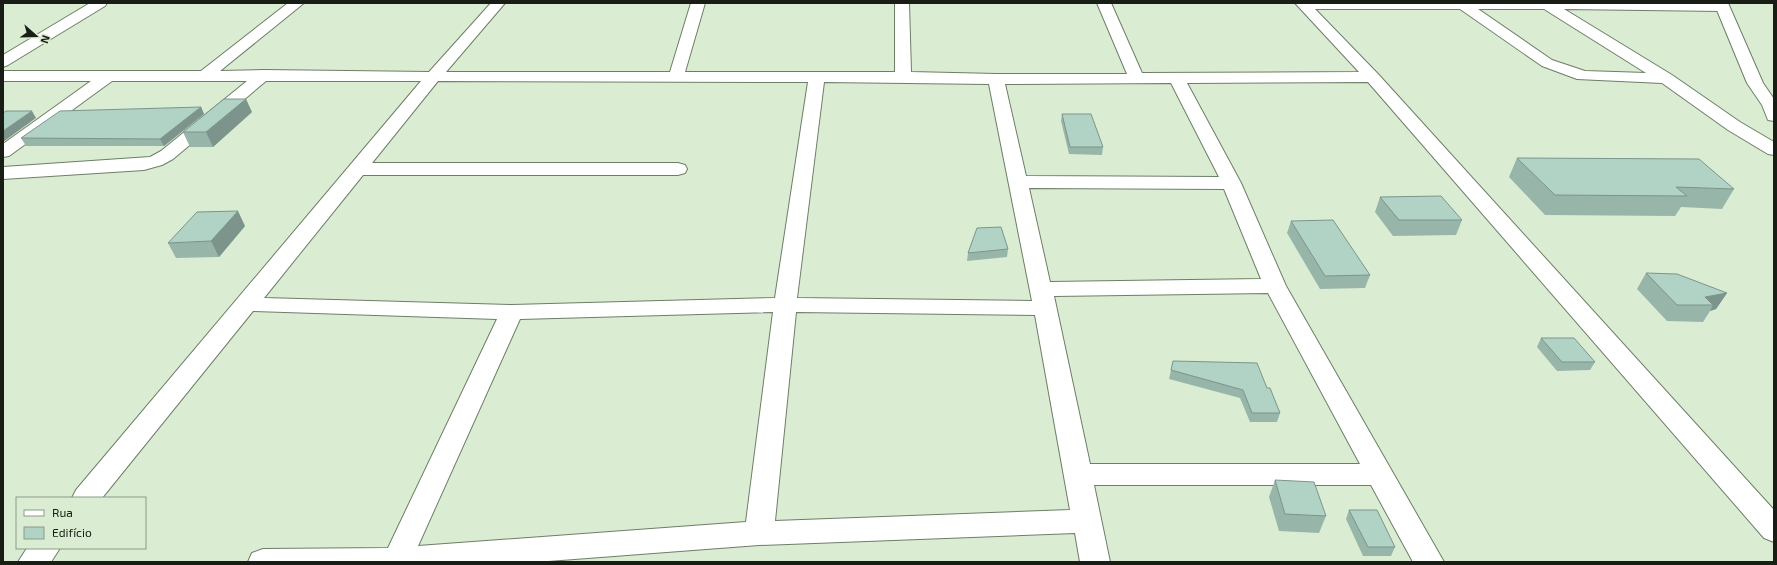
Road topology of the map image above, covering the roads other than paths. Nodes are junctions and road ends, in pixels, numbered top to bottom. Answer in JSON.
{"nodes":[{"id":1,"x":100,"y":3,"type":"edge"},
{"id":2,"x":297,"y":3,"type":"edge"},
{"id":3,"x":498,"y":3,"type":"edge"},
{"id":4,"x":698,"y":3,"type":"edge"},
{"id":5,"x":902,"y":3,"type":"edge"},
{"id":6,"x":1104,"y":3,"type":"edge"},
{"id":7,"x":1303,"y":4,"type":"edge"},
{"id":8,"x":1639,"y":4,"type":"edge"},
{"id":9,"x":1462,"y":5,"type":"edge"},
{"id":10,"x":1722,"y":5,"type":"edge"},
{"id":11,"x":1549,"y":6,"type":"junction"},
{"id":12,"x":3,"y":62,"type":"edge"},
{"id":13,"x":264,"y":75,"type":"junction"},
{"id":14,"x":3,"y":76,"type":"edge"},
{"id":15,"x":108,"y":76,"type":"junction"},
{"id":16,"x":206,"y":76,"type":"junction"},
{"id":17,"x":433,"y":77,"type":"junction"},
{"id":18,"x":676,"y":77,"type":"junction"},
{"id":19,"x":816,"y":77,"type":"junction"},
{"id":20,"x":903,"y":77,"type":"junction"},
{"id":21,"x":1176,"y":77,"type":"junction"},
{"id":22,"x":1372,"y":77,"type":"junction"},
{"id":23,"x":1136,"y":78,"type":"junction"},
{"id":24,"x":1666,"y":78,"type":"junction"},
{"id":25,"x":996,"y":79,"type":"junction"},
{"id":26,"x":1773,"y":108,"type":"edge"},
{"id":27,"x":1774,"y":150,"type":"edge"},
{"id":28,"x":3,"y":152,"type":"edge"},
{"id":29,"x":357,"y":169,"type":"junction"},
{"id":30,"x":678,"y":169,"type":"dead end"},
{"id":31,"x":3,"y":173,"type":"edge"},
{"id":32,"x":1018,"y":182,"type":"junction"},
{"id":33,"x":1231,"y":183,"type":"junction"},
{"id":34,"x":1275,"y":286,"type":"junction"},
{"id":35,"x":1043,"y":298,"type":"junction"},
{"id":36,"x":244,"y":304,"type":"junction"},
{"id":37,"x":785,"y":305,"type":"junction"},
{"id":38,"x":512,"y":312,"type":"junction"},
{"id":39,"x":1381,"y":474,"type":"junction"},
{"id":40,"x":1079,"y":475,"type":"junction"},
{"id":41,"x":87,"y":497,"type":"edge"},
{"id":42,"x":1086,"y":521,"type":"junction"},
{"id":43,"x":1774,"y":530,"type":"edge"},
{"id":44,"x":759,"y":533,"type":"junction"},
{"id":45,"x":44,"y":549,"type":"edge"},
{"id":46,"x":397,"y":560,"type":"junction"},
{"id":47,"x":33,"y":562,"type":"edge"},
{"id":48,"x":263,"y":562,"type":"edge"},
{"id":49,"x":1095,"y":562,"type":"edge"},
{"id":50,"x":1429,"y":562,"type":"edge"}],
"edges":[{"from":1,"to":12,"type":"street"},
{"from":2,"to":16,"type":"street"},
{"from":3,"to":17,"type":"street"},
{"from":4,"to":18,"type":"street"},
{"from":5,"to":20,"type":"street"},
{"from":6,"to":23,"type":"street"},
{"from":7,"to":9,"type":"street"},
{"from":7,"to":22,"type":"street"},
{"from":8,"to":10,"type":"street"},
{"from":8,"to":11,"type":"street"},
{"from":9,"to":11,"type":"street"},
{"from":9,"to":24,"type":"street"},
{"from":10,"to":26,"type":"street"},
{"from":11,"to":24,"type":"street"},
{"from":13,"to":16,"type":"street"},
{"from":13,"to":17,"type":"street"},
{"from":13,"to":31,"type":"street"},
{"from":14,"to":15,"type":"street"},
{"from":15,"to":16,"type":"street"},
{"from":15,"to":28,"type":"street"},
{"from":17,"to":18,"type":"street"},
{"from":17,"to":29,"type":"street"},
{"from":18,"to":19,"type":"street"},
{"from":19,"to":20,"type":"street"},
{"from":19,"to":37,"type":"street"},
{"from":20,"to":25,"type":"street"},
{"from":21,"to":22,"type":"street"},
{"from":21,"to":23,"type":"street"},
{"from":21,"to":33,"type":"street"},
{"from":22,"to":43,"type":"street"},
{"from":23,"to":25,"type":"street"},
{"from":24,"to":27,"type":"street"},
{"from":25,"to":32,"type":"street"},
{"from":29,"to":30,"type":"street"},
{"from":29,"to":36,"type":"street"},
{"from":32,"to":33,"type":"street"},
{"from":32,"to":35,"type":"street"},
{"from":33,"to":34,"type":"street"},
{"from":34,"to":35,"type":"street"},
{"from":34,"to":39,"type":"street"},
{"from":35,"to":37,"type":"street"},
{"from":35,"to":40,"type":"street"},
{"from":36,"to":38,"type":"street"},
{"from":36,"to":41,"type":"street"},
{"from":37,"to":38,"type":"street"},
{"from":37,"to":44,"type":"street"},
{"from":38,"to":46,"type":"street"},
{"from":39,"to":40,"type":"street"},
{"from":39,"to":50,"type":"street"},
{"from":40,"to":42,"type":"street"},
{"from":42,"to":44,"type":"street"},
{"from":42,"to":49,"type":"street"},
{"from":44,"to":46,"type":"street"},
{"from":45,"to":47,"type":"street"},
{"from":46,"to":48,"type":"street"}]}
